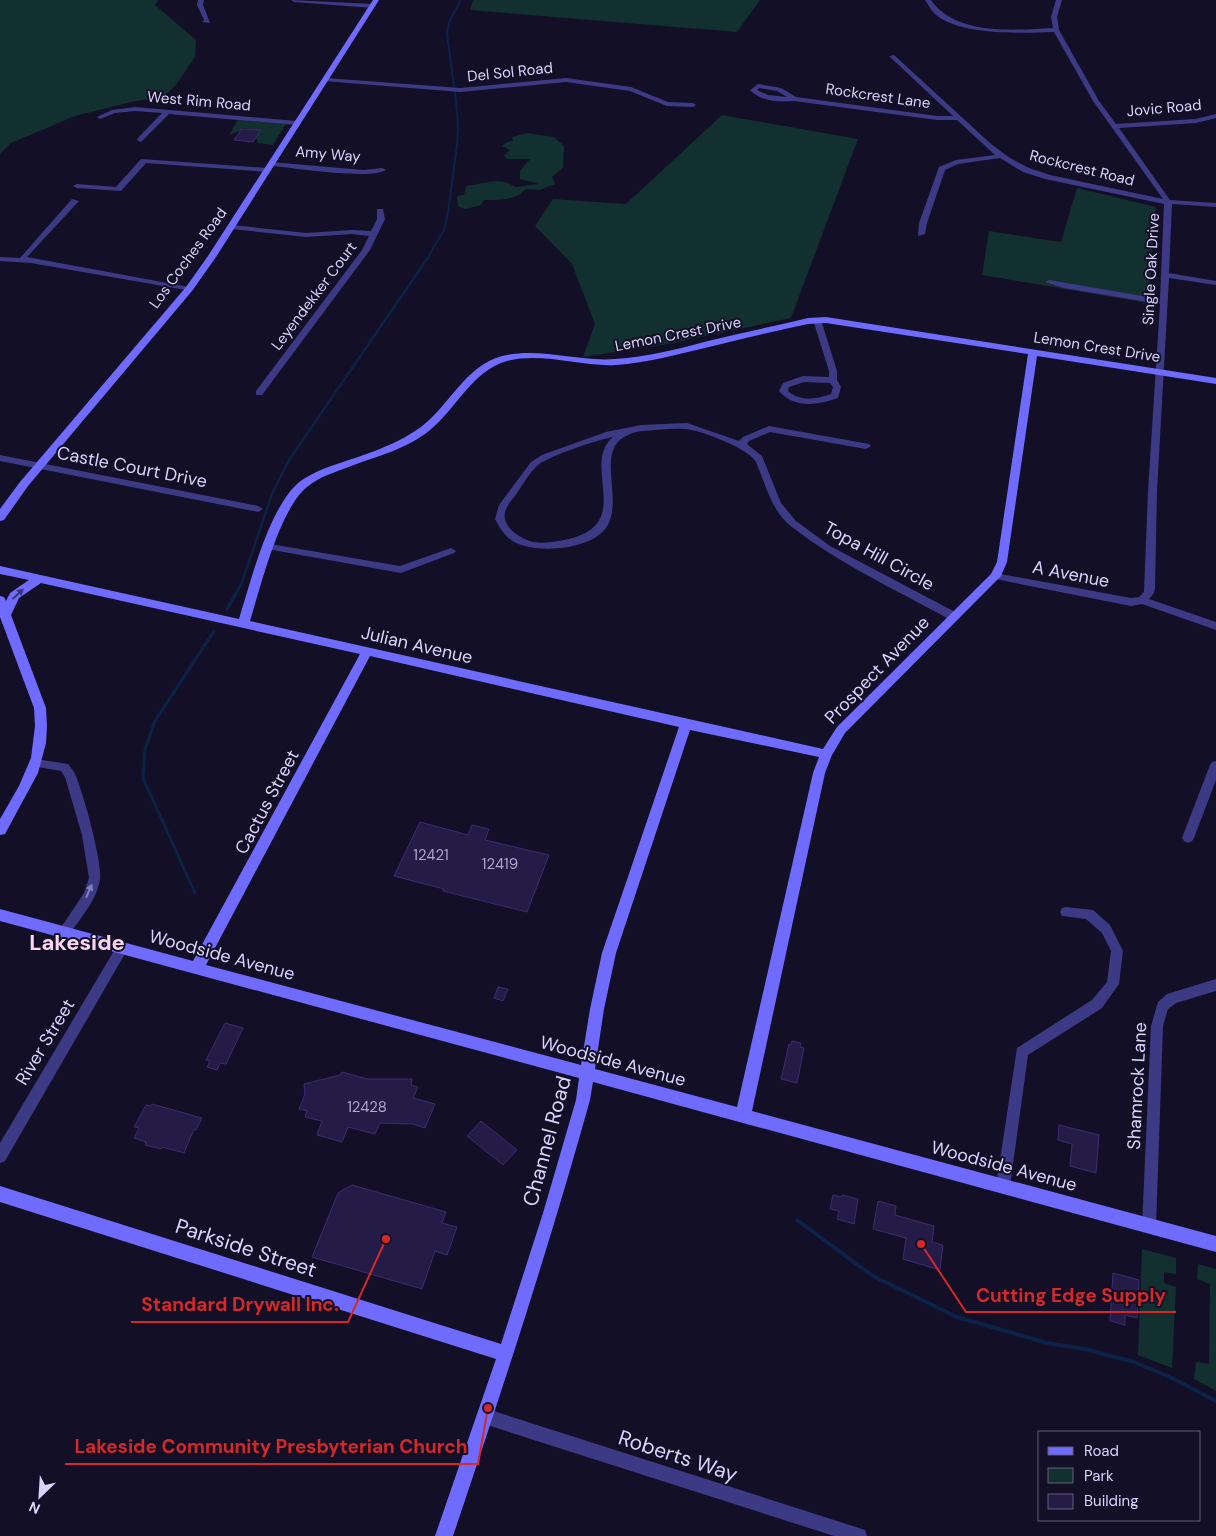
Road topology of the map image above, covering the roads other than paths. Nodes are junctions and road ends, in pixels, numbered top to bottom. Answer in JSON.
{"nodes":[{"id":1,"x":201,"y":0,"type":"edge"},
{"id":2,"x":294,"y":0,"type":"edge"},
{"id":3,"x":928,"y":0,"type":"edge"},
{"id":4,"x":1059,"y":0,"type":"edge"},
{"id":5,"x":332,"y":1,"type":"edge"},
{"id":6,"x":375,"y":3,"type":"edge"},
{"id":7,"x":206,"y":22,"type":"dead end"},
{"id":8,"x":1056,"y":30,"type":"junction"},
{"id":9,"x":892,"y":56,"type":"dead end"},
{"id":10,"x":326,"y":80,"type":"junction"},
{"id":11,"x":794,"y":99,"type":"junction"},
{"id":12,"x":693,"y":104,"type":"dead end"},
{"id":13,"x":166,"y":112,"type":"junction"},
{"id":14,"x":1216,"y":116,"type":"edge"},
{"id":15,"x":100,"y":117,"type":"dead end"},
{"id":16,"x":958,"y":118,"type":"junction"},
{"id":17,"x":296,"y":123,"type":"junction"},
{"id":18,"x":1114,"y":126,"type":"junction"},
{"id":19,"x":141,"y":140,"type":"dead end"},
{"id":20,"x":1001,"y":156,"type":"junction"},
{"id":21,"x":271,"y":167,"type":"junction"},
{"id":22,"x":382,"y":170,"type":"dead end"},
{"id":23,"x":77,"y":186,"type":"dead end"},
{"id":24,"x":1167,"y":201,"type":"junction"},
{"id":25,"x":75,"y":202,"type":"dead end"},
{"id":26,"x":1216,"y":205,"type":"edge"},
{"id":27,"x":380,"y":211,"type":"dead end"},
{"id":28,"x":232,"y":228,"type":"junction"},
{"id":29,"x":375,"y":234,"type":"junction"},
{"id":30,"x":922,"y":234,"type":"dead end"},
{"id":31,"x":0,"y":260,"type":"edge"},
{"id":32,"x":28,"y":262,"type":"junction"},
{"id":33,"x":1164,"y":275,"type":"junction"},
{"id":34,"x":1050,"y":282,"type":"dead end"},
{"id":35,"x":1216,"y":283,"type":"edge"},
{"id":36,"x":189,"y":289,"type":"junction"},
{"id":37,"x":1163,"y":302,"type":"junction"},
{"id":38,"x":817,"y":320,"type":"junction"},
{"id":39,"x":1033,"y":352,"type":"junction"},
{"id":40,"x":1161,"y":372,"type":"junction"},
{"id":41,"x":832,"y":380,"type":"junction"},
{"id":42,"x":1216,"y":381,"type":"edge"},
{"id":43,"x":259,"y":393,"type":"dead end"},
{"id":44,"x":628,"y":431,"type":"junction"},
{"id":45,"x":741,"y":445,"type":"junction"},
{"id":46,"x":866,"y":446,"type":"dead end"},
{"id":47,"x":0,"y":458,"type":"edge"},
{"id":48,"x":39,"y":466,"type":"junction"},
{"id":49,"x":258,"y":509,"type":"dead end"},
{"id":50,"x":0,"y":517,"type":"edge"},
{"id":51,"x":270,"y":547,"type":"junction"},
{"id":52,"x":451,"y":551,"type":"dead end"},
{"id":53,"x":0,"y":570,"type":"edge"},
{"id":54,"x":994,"y":576,"type":"junction"},
{"id":55,"x":39,"y":579,"type":"junction"},
{"id":56,"x":0,"y":600,"type":"edge"},
{"id":57,"x":1142,"y":600,"type":"junction"},
{"id":58,"x":5,"y":616,"type":"junction"},
{"id":59,"x":953,"y":616,"type":"junction"},
{"id":60,"x":243,"y":624,"type":"junction"},
{"id":61,"x":1216,"y":626,"type":"edge"},
{"id":62,"x":367,"y":651,"type":"junction"},
{"id":63,"x":686,"y":724,"type":"junction"},
{"id":64,"x":826,"y":754,"type":"junction"},
{"id":65,"x":36,"y":763,"type":"junction"},
{"id":66,"x":1216,"y":765,"type":"edge"},
{"id":67,"x":0,"y":830,"type":"edge"},
{"id":68,"x":1188,"y":838,"type":"dead end"},
{"id":69,"x":1066,"y":912,"type":"dead end"},
{"id":70,"x":0,"y":916,"type":"edge"},
{"id":71,"x":64,"y":932,"type":"junction"},
{"id":72,"x":122,"y":948,"type":"junction"},
{"id":73,"x":197,"y":968,"type":"junction"},
{"id":74,"x":1216,"y":985,"type":"edge"},
{"id":75,"x":588,"y":1075,"type":"junction"},
{"id":76,"x":743,"y":1116,"type":"junction"},
{"id":77,"x":0,"y":1156,"type":"edge"},
{"id":78,"x":1003,"y":1186,"type":"junction"},
{"id":79,"x":0,"y":1194,"type":"edge"},
{"id":80,"x":1149,"y":1226,"type":"junction"},
{"id":81,"x":1216,"y":1244,"type":"edge"},
{"id":82,"x":506,"y":1354,"type":"junction"},
{"id":83,"x":484,"y":1416,"type":"junction"},
{"id":84,"x":444,"y":1536,"type":"edge"},
{"id":85,"x":858,"y":1536,"type":"edge"}],
"edges":[{"from":1,"to":7,"type":"street"},
{"from":2,"to":5,"type":"street"},
{"from":3,"to":8,"type":"street"},
{"from":4,"to":8,"type":"street"},
{"from":5,"to":6,"type":"street"},
{"from":6,"to":10,"type":"street","name":"Los Coches Road"},
{"from":8,"to":18,"type":"street","name":"Single Oak Drive"},
{"from":9,"to":16,"type":"street","name":"Rockcrest Road"},
{"from":10,"to":12,"type":"street","name":"Del Sol Road"},
{"from":10,"to":17,"type":"street","name":"Los Coches Road"},
{"from":11,"to":11,"type":"street","name":"Rockcrest Lane"},
{"from":11,"to":16,"type":"street","name":"Rockcrest Lane"},
{"from":13,"to":15,"type":"street","name":"West Rim Road"},
{"from":13,"to":17,"type":"street","name":"West Rim Road"},
{"from":13,"to":19,"type":"street"},
{"from":14,"to":18,"type":"street","name":"Jovic Road"},
{"from":16,"to":20,"type":"street","name":"Rockcrest Road"},
{"from":17,"to":21,"type":"street","name":"Los Coches Road"},
{"from":18,"to":24,"type":"street","name":"Single Oak Drive"},
{"from":20,"to":24,"type":"street","name":"Rockcrest Road"},
{"from":20,"to":30,"type":"street"},
{"from":21,"to":22,"type":"street","name":"Amy Way"},
{"from":21,"to":23,"type":"street","name":"Amy Way"},
{"from":21,"to":28,"type":"street","name":"Los Coches Road"},
{"from":24,"to":26,"type":"street","name":"Rockcrest Road"},
{"from":24,"to":33,"type":"street","name":"Single Oak Drive"},
{"from":25,"to":32,"type":"street"},
{"from":27,"to":29,"type":"street","name":"Leyendekker Court"},
{"from":28,"to":29,"type":"street"},
{"from":28,"to":36,"type":"street","name":"Los Coches Road"},
{"from":29,"to":43,"type":"street","name":"Leyendekker Court"},
{"from":31,"to":32,"type":"street"},
{"from":32,"to":36,"type":"street"},
{"from":33,"to":35,"type":"street"},
{"from":33,"to":37,"type":"street","name":"Single Oak Drive"},
{"from":34,"to":37,"type":"street"},
{"from":36,"to":48,"type":"street","name":"Los Coches Road"},
{"from":37,"to":40,"type":"street","name":"Single Oak Drive"},
{"from":38,"to":39,"type":"street","name":"Lemon Crest Drive"},
{"from":38,"to":41,"type":"street"},
{"from":38,"to":51,"type":"street","name":"Lemon Crest Drive"},
{"from":39,"to":40,"type":"street","name":"Lemon Crest Drive"},
{"from":39,"to":54,"type":"street","name":"Prospect Avenue"},
{"from":40,"to":42,"type":"street","name":"Lemon Crest Drive"},
{"from":40,"to":57,"type":"street","name":"Single Oak Drive"},
{"from":41,"to":41,"type":"street"},
{"from":44,"to":44,"type":"street","name":"Topa Hill Circle"},
{"from":44,"to":45,"type":"street","name":"Topa Hill Circle"},
{"from":45,"to":46,"type":"street"},
{"from":45,"to":59,"type":"street","name":"Topa Hill Circle"},
{"from":47,"to":48,"type":"street","name":"Castle Court Drive"},
{"from":48,"to":49,"type":"street","name":"Castle Court Drive"},
{"from":48,"to":50,"type":"street","name":"Los Coches Road"},
{"from":51,"to":52,"type":"street"},
{"from":51,"to":60,"type":"street","name":"Lemon Crest Drive"},
{"from":53,"to":55,"type":"street","name":"Julian Avenue"},
{"from":54,"to":57,"type":"street","name":"A Avenue"},
{"from":54,"to":59,"type":"street","name":"Prospect Avenue"},
{"from":58,"to":55,"type":"street","one_way":true},
{"from":55,"to":60,"type":"street","name":"Julian Avenue"},
{"from":56,"to":58,"type":"street"},
{"from":57,"to":61,"type":"street","name":"A Avenue"},
{"from":58,"to":65,"type":"street"},
{"from":59,"to":64,"type":"street","name":"Prospect Avenue"},
{"from":60,"to":62,"type":"street","name":"Julian Avenue"},
{"from":62,"to":63,"type":"street","name":"Julian Avenue"},
{"from":62,"to":73,"type":"street","name":"Cactus Street"},
{"from":63,"to":64,"type":"street","name":"Julian Avenue"},
{"from":63,"to":75,"type":"street","name":"Channel Road"},
{"from":64,"to":76,"type":"street","name":"Prospect Avenue"},
{"from":65,"to":67,"type":"street"},
{"from":71,"to":65,"type":"street","one_way":true},
{"from":66,"to":68,"type":"street"},
{"from":69,"to":78,"type":"street"},
{"from":70,"to":71,"type":"street","name":"Woodside Avenue"},
{"from":71,"to":72,"type":"street","name":"Woodside Avenue"},
{"from":72,"to":73,"type":"street","name":"Woodside Avenue"},
{"from":72,"to":77,"type":"street","name":"River Street"},
{"from":73,"to":75,"type":"street","name":"Woodside Avenue"},
{"from":74,"to":80,"type":"street","name":"Shamrock Lane"},
{"from":75,"to":76,"type":"street","name":"Woodside Avenue"},
{"from":75,"to":82,"type":"street","name":"Channel Road"},
{"from":76,"to":78,"type":"street","name":"Woodside Avenue"},
{"from":78,"to":80,"type":"street","name":"Woodside Avenue"},
{"from":79,"to":82,"type":"street","name":"Parkside Street"},
{"from":80,"to":81,"type":"street","name":"Woodside Avenue"},
{"from":82,"to":83,"type":"street","name":"Channel Road"},
{"from":83,"to":84,"type":"street","name":"Channel Road"},
{"from":83,"to":85,"type":"street","name":"Roberts Way"}]}
